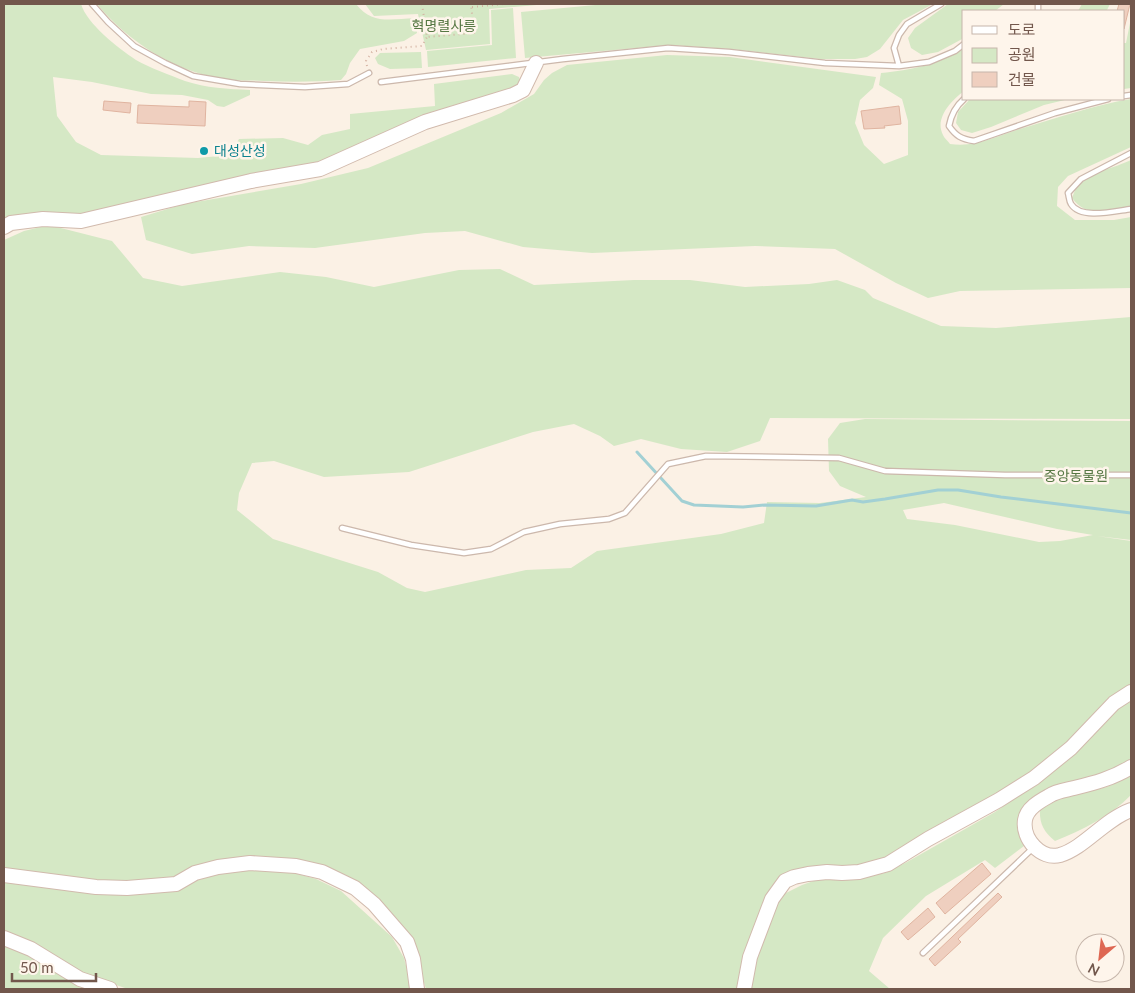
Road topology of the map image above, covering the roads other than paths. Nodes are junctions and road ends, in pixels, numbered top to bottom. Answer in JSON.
{"nodes":[{"id":1,"x":92,"y":4,"type":"edge"},
{"id":2,"x":941,"y":4,"type":"edge"},
{"id":3,"x":962,"y":46,"type":"edge"},
{"id":4,"x":536,"y":63,"type":"junction"},
{"id":5,"x":899,"y":66,"type":"junction"},
{"id":6,"x":369,"y":73,"type":"road end"},
{"id":7,"x":381,"y":82,"type":"dead end"},
{"id":8,"x":963,"y":100,"type":"edge"},
{"id":9,"x":1104,"y":100,"type":"edge"},
{"id":10,"x":1131,"y":153,"type":"edge"},
{"id":11,"x":1131,"y":209,"type":"edge"},
{"id":12,"x":4,"y":227,"type":"edge"},
{"id":13,"x":1131,"y":475,"type":"edge"},
{"id":14,"x":342,"y":528,"type":"dead end"},
{"id":15,"x":1131,"y":692,"type":"edge"},
{"id":16,"x":1131,"y":767,"type":"edge"},
{"id":17,"x":1131,"y":810,"type":"edge"},
{"id":18,"x":1034,"y":848,"type":"junction"},
{"id":19,"x":4,"y":875,"type":"edge"},
{"id":20,"x":4,"y":938,"type":"edge"},
{"id":21,"x":923,"y":953,"type":"dead end"},
{"id":22,"x":110,"y":989,"type":"edge"},
{"id":23,"x":417,"y":989,"type":"edge"},
{"id":24,"x":744,"y":989,"type":"edge"}],
"edges":[{"from":1,"to":6,"type":"lane"},
{"from":2,"to":5,"type":"lane"},
{"from":3,"to":5,"type":"lane"},
{"from":4,"to":5,"type":"lane"},
{"from":4,"to":7,"type":"lane"},
{"from":4,"to":12,"type":"street"},
{"from":8,"to":9,"type":"lane"},
{"from":10,"to":11,"type":"lane"},
{"from":13,"to":14,"type":"lane"},
{"from":15,"to":24,"type":"street"},
{"from":16,"to":18,"type":"street"},
{"from":17,"to":18,"type":"street"},
{"from":18,"to":21,"type":"lane"},
{"from":19,"to":23,"type":"street"},
{"from":20,"to":22,"type":"street"}]}
